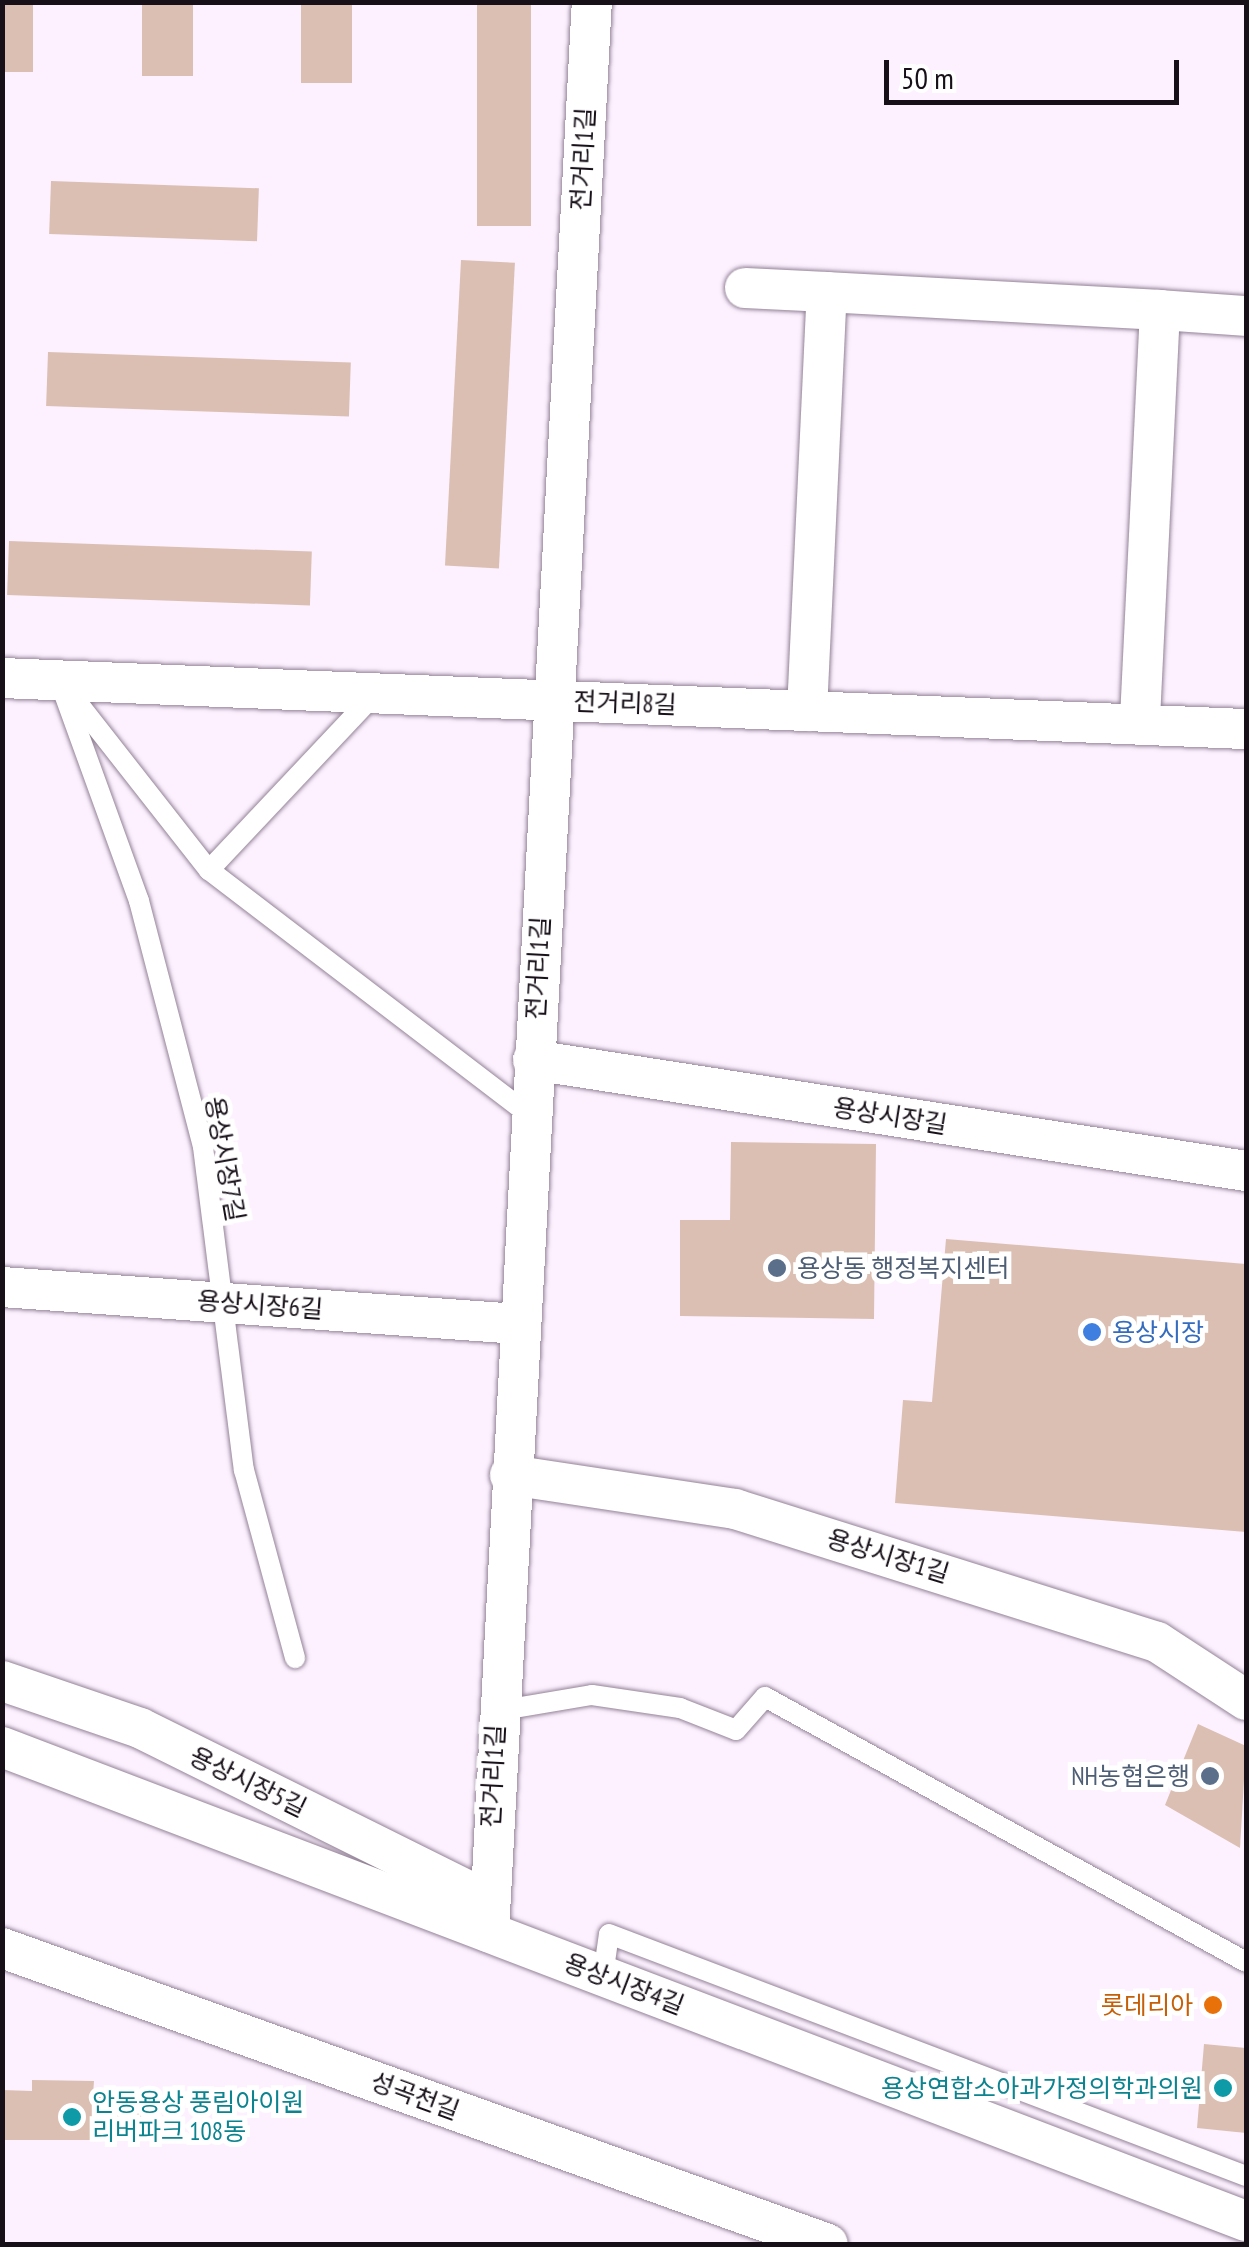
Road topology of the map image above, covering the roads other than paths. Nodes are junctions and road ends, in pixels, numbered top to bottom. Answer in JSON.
{"nodes":[{"id":1,"x":592,"y":2,"type":"edge"},
{"id":2,"x":745,"y":288,"type":"dead end"},
{"id":3,"x":827,"y":292,"type":"junction"},
{"id":4,"x":1160,"y":310,"type":"junction"},
{"id":5,"x":1246,"y":316,"type":"edge"},
{"id":6,"x":2,"y":678,"type":"edge"},
{"id":7,"x":59,"y":680,"type":"junction"},
{"id":8,"x":376,"y":693,"type":"junction"},
{"id":9,"x":553,"y":700,"type":"junction"},
{"id":10,"x":807,"y":711,"type":"junction"},
{"id":11,"x":1140,"y":724,"type":"junction"},
{"id":12,"x":1246,"y":729,"type":"edge"},
{"id":13,"x":209,"y":870,"type":"junction"},
{"id":14,"x":533,"y":1060,"type":"junction"},
{"id":15,"x":530,"y":1116,"type":"junction"},
{"id":16,"x":1246,"y":1172,"type":"edge"},
{"id":17,"x":2,"y":1287,"type":"edge"},
{"id":18,"x":227,"y":1303,"type":"junction"},
{"id":19,"x":518,"y":1324,"type":"junction"},
{"id":20,"x":510,"y":1475,"type":"junction"},
{"id":21,"x":295,"y":1658,"type":"dead end"},
{"id":22,"x":2,"y":1681,"type":"edge"},
{"id":23,"x":1246,"y":1700,"type":"edge"},
{"id":24,"x":497,"y":1711,"type":"junction"},
{"id":25,"x":2,"y":1747,"type":"edge"},
{"id":26,"x":488,"y":1916,"type":"junction"},
{"id":27,"x":2,"y":1948,"type":"edge"},
{"id":28,"x":1246,"y":1962,"type":"edge"},
{"id":29,"x":603,"y":1976,"type":"junction"},
{"id":30,"x":1246,"y":2176,"type":"edge"},
{"id":31,"x":1246,"y":2221,"type":"edge"},
{"id":32,"x":828,"y":2244,"type":"edge"}],
"edges":[{"from":1,"to":9,"type":"street","name":"전거리1길"},
{"from":2,"to":3,"type":"street"},
{"from":3,"to":4,"type":"street"},
{"from":3,"to":10,"type":"street"},
{"from":4,"to":5,"type":"street"},
{"from":4,"to":11,"type":"street"},
{"from":6,"to":7,"type":"street","name":"전거리8길"},
{"from":7,"to":8,"type":"street","name":"전거리8길"},
{"from":7,"to":13,"type":"lane"},
{"from":7,"to":18,"type":"lane","name":"용상시장7길"},
{"from":8,"to":9,"type":"street","name":"전거리8길"},
{"from":8,"to":13,"type":"lane"},
{"from":9,"to":10,"type":"street","name":"전거리8길"},
{"from":9,"to":14,"type":"street","name":"전거리1길"},
{"from":10,"to":11,"type":"street","name":"전거리8길"},
{"from":11,"to":12,"type":"street","name":"전거리8길"},
{"from":13,"to":15,"type":"lane"},
{"from":14,"to":15,"type":"street","name":"전거리1길"},
{"from":14,"to":16,"type":"street","name":"용상시장길"},
{"from":15,"to":19,"type":"street","name":"전거리1길"},
{"from":17,"to":18,"type":"street","name":"용상시장6길"},
{"from":18,"to":19,"type":"street","name":"용상시장6길"},
{"from":18,"to":21,"type":"lane","name":"용상시장7길"},
{"from":19,"to":20,"type":"street","name":"전거리1길"},
{"from":20,"to":23,"type":"street","name":"용상시장1길"},
{"from":20,"to":24,"type":"street","name":"전거리1길"},
{"from":22,"to":26,"type":"street","name":"용상시장5길"},
{"from":24,"to":26,"type":"street","name":"전거리1길"},
{"from":24,"to":28,"type":"lane"},
{"from":25,"to":26,"type":"street","name":"용상시장4길"},
{"from":26,"to":29,"type":"street","name":"용상시장4길"},
{"from":27,"to":32,"type":"street","name":"성곡천길"},
{"from":29,"to":30,"type":"lane"},
{"from":29,"to":31,"type":"street","name":"용상시장4길"}]}
